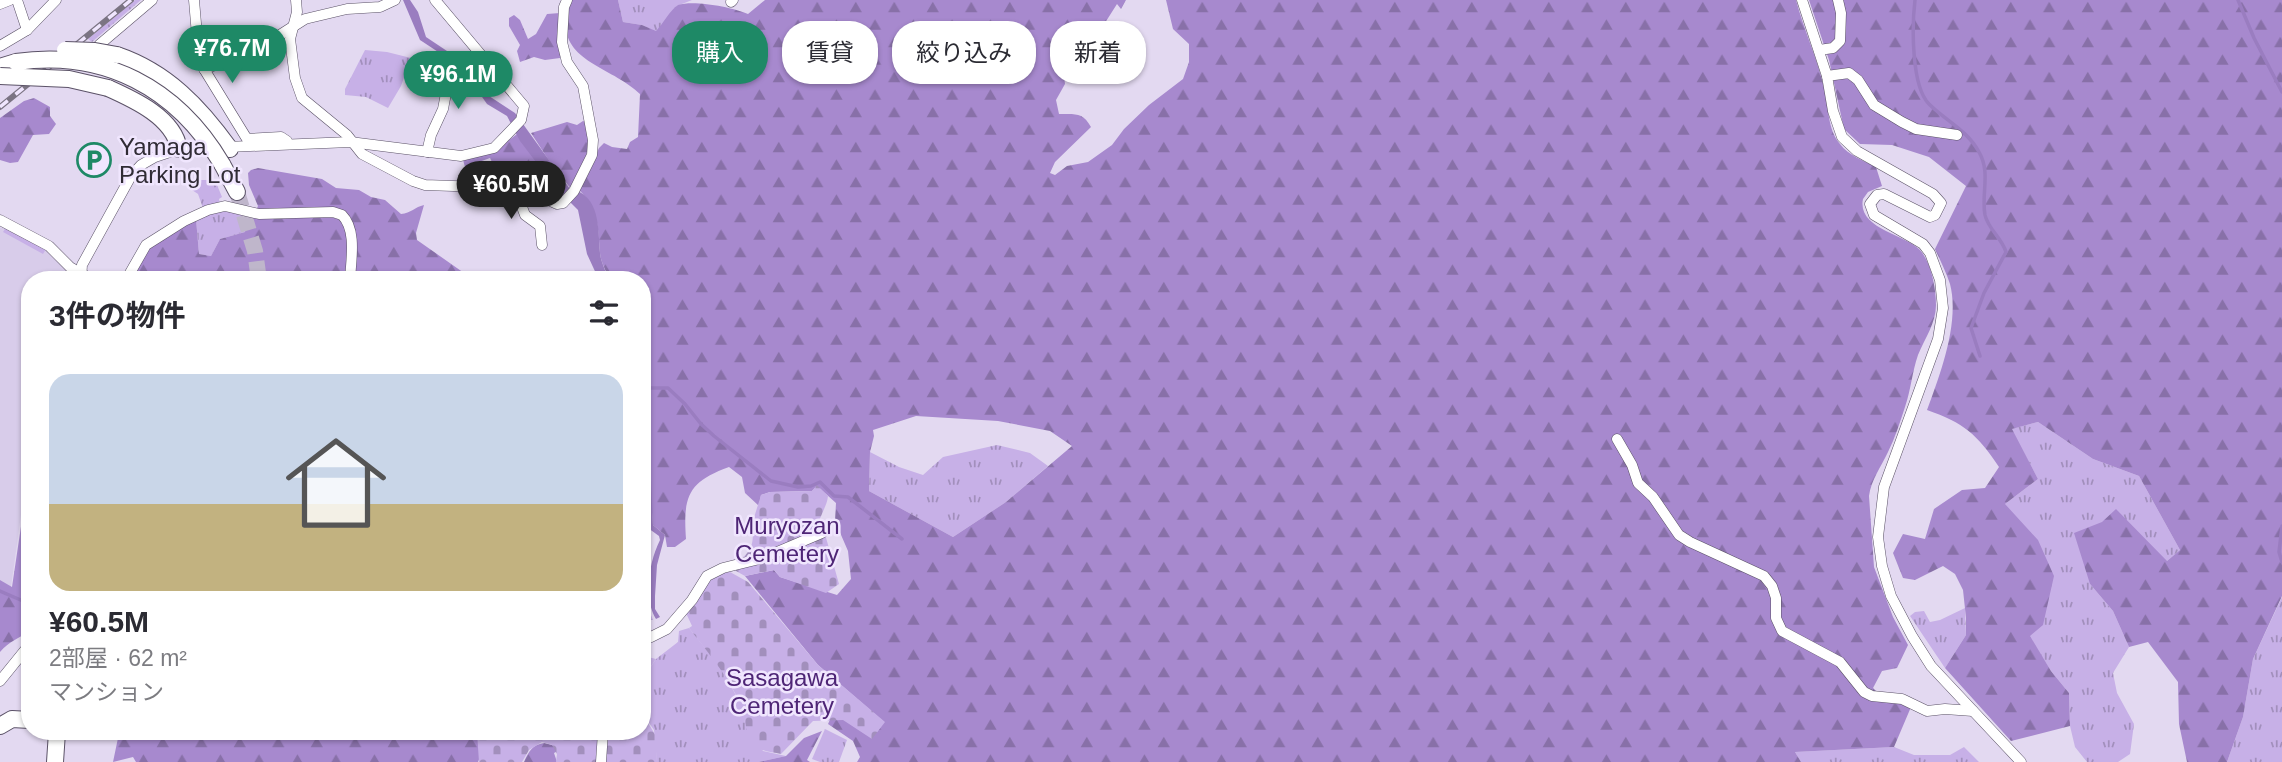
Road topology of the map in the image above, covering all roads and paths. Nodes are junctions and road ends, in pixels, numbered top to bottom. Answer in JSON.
{"nodes":[{"id":1,"x":10,"y":0,"type":"edge"},
{"id":2,"x":18,"y":0,"type":"edge"},
{"id":3,"x":56,"y":0,"type":"edge"},
{"id":4,"x":152,"y":0,"type":"edge"},
{"id":5,"x":194,"y":0,"type":"edge"},
{"id":6,"x":296,"y":0,"type":"edge"},
{"id":7,"x":395,"y":0,"type":"edge"},
{"id":8,"x":435,"y":0,"type":"edge"},
{"id":9,"x":567,"y":0,"type":"edge"},
{"id":10,"x":1802,"y":0,"type":"edge"},
{"id":11,"x":1838,"y":0,"type":"edge"},
{"id":12,"x":0,"y":4,"type":"edge"},
{"id":13,"x":295,"y":24,"type":"junction"},
{"id":14,"x":27,"y":30,"type":"junction"},
{"id":15,"x":99,"y":45,"type":"dead end"},
{"id":16,"x":0,"y":46,"type":"edge"},
{"id":17,"x":1819,"y":50,"type":"junction"},
{"id":18,"x":16,"y":62,"type":"junction"},
{"id":19,"x":452,"y":62,"type":"dead end"},
{"id":20,"x":0,"y":66,"type":"edge"},
{"id":21,"x":204,"y":69,"type":"junction"},
{"id":22,"x":0,"y":76,"type":"edge"},
{"id":23,"x":1827,"y":76,"type":"junction"},
{"id":24,"x":1957,"y":135,"type":"dead end"},
{"id":25,"x":350,"y":142,"type":"junction"},
{"id":26,"x":290,"y":143,"type":"junction"},
{"id":27,"x":179,"y":149,"type":"junction"},
{"id":28,"x":230,"y":149,"type":"junction"},
{"id":29,"x":427,"y":152,"type":"junction"},
{"id":30,"x":496,"y":186,"type":"junction"},
{"id":31,"x":237,"y":192,"type":"tunnel mouth"},
{"id":32,"x":0,"y":220,"type":"edge"},
{"id":33,"x":542,"y":245,"type":"dead end"},
{"id":34,"x":75,"y":271,"type":"edge"},
{"id":35,"x":82,"y":271,"type":"edge"},
{"id":36,"x":131,"y":271,"type":"edge"},
{"id":37,"x":351,"y":271,"type":"edge"},
{"id":38,"x":1617,"y":439,"type":"dead end"},
{"id":39,"x":822,"y":533,"type":"dead end"},
{"id":40,"x":651,"y":637,"type":"edge"},
{"id":41,"x":21,"y":655,"type":"edge"},
{"id":42,"x":0,"y":681,"type":"edge"},
{"id":43,"x":1973,"y":711,"type":"junction"},
{"id":44,"x":21,"y":720,"type":"edge"},
{"id":45,"x":0,"y":726,"type":"edge"},
{"id":46,"x":56,"y":740,"type":"edge"},
{"id":47,"x":602,"y":740,"type":"edge"},
{"id":48,"x":55,"y":762,"type":"edge"},
{"id":49,"x":601,"y":762,"type":"edge"},
{"id":50,"x":2021,"y":762,"type":"edge"}],
"edges":[{"from":1,"to":12,"type":"street"},
{"from":2,"to":14,"type":"street"},
{"from":3,"to":14,"type":"street"},
{"from":4,"to":15,"type":"street"},
{"from":5,"to":21,"type":"street"},
{"from":6,"to":13,"type":"street"},
{"from":7,"to":13,"type":"street"},
{"from":8,"to":29,"type":"street"},
{"from":9,"to":30,"type":"street"},
{"from":10,"to":17,"type":"street"},
{"from":11,"to":17,"type":"street"},
{"from":13,"to":21,"type":"street"},
{"from":13,"to":25,"type":"street"},
{"from":14,"to":16,"type":"street"},
{"from":17,"to":23,"type":"street"},
{"from":18,"to":20,"type":"main road"},
{"from":18,"to":28,"type":"main road","bridge":true},
{"from":18,"to":31,"type":"main road","bridge":true},
{"from":19,"to":29,"type":"street"},
{"from":21,"to":26,"type":"street"},
{"from":22,"to":27,"type":"main road","bridge":true},
{"from":23,"to":24,"type":"street"},
{"from":23,"to":43,"type":"street"},
{"from":25,"to":26,"type":"street"},
{"from":25,"to":29,"type":"street"},
{"from":25,"to":30,"type":"street"},
{"from":26,"to":28,"type":"street"},
{"from":27,"to":28,"type":"street"},
{"from":27,"to":35,"type":"street"},
{"from":30,"to":33,"type":"street"},
{"from":32,"to":34,"type":"street"},
{"from":36,"to":37,"type":"street"},
{"from":38,"to":43,"type":"street"},
{"from":39,"to":40,"type":"street"},
{"from":41,"to":42,"type":"street"},
{"from":43,"to":50,"type":"street"},
{"from":44,"to":45,"type":"main road"},
{"from":46,"to":48,"type":"main road"},
{"from":47,"to":49,"type":"street"}]}
